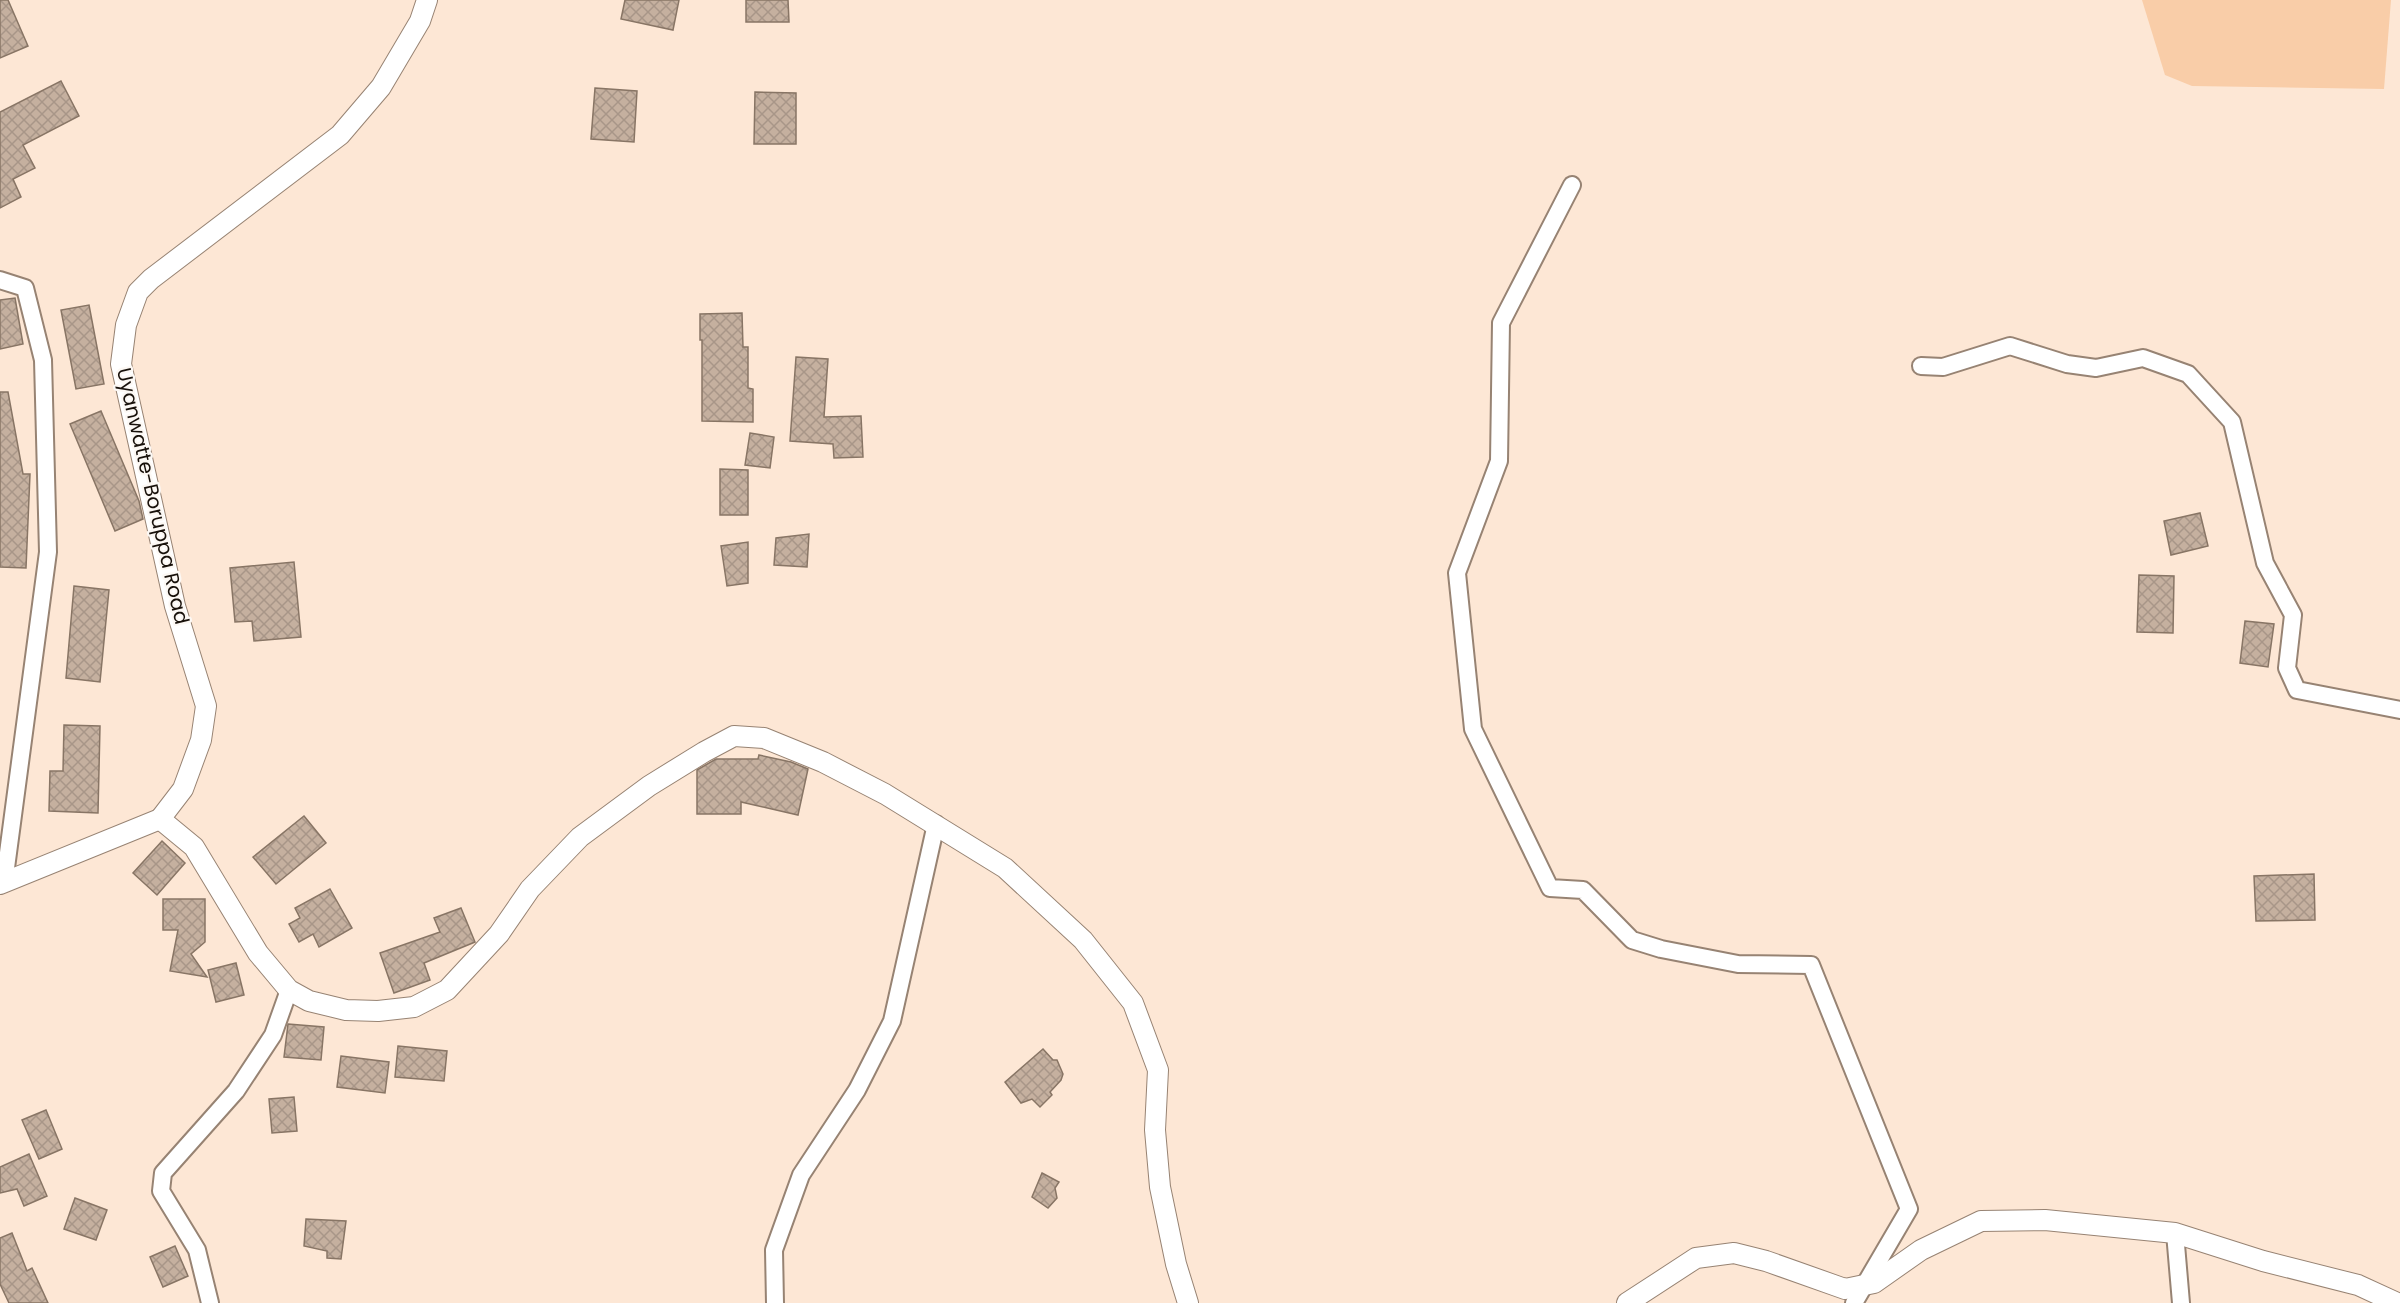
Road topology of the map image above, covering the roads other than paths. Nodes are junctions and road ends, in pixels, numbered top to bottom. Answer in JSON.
{"nodes":[{"id":1,"x":428,"y":0,"type":"edge"},
{"id":2,"x":1572,"y":185,"type":"dead end"},
{"id":3,"x":0,"y":280,"type":"edge"},
{"id":4,"x":1921,"y":366,"type":"dead end"},
{"id":5,"x":2400,"y":710,"type":"edge"},
{"id":6,"x":160,"y":819,"type":"junction"},
{"id":7,"x":936,"y":824,"type":"junction"},
{"id":8,"x":2,"y":884,"type":"edge"},
{"id":9,"x":289,"y":990,"type":"junction"},
{"id":10,"x":2175,"y":1233,"type":"junction"},
{"id":11,"x":1858,"y":1294,"type":"edge"},
{"id":12,"x":210,"y":1303,"type":"edge"},
{"id":13,"x":775,"y":1303,"type":"edge"},
{"id":14,"x":1188,"y":1303,"type":"edge"},
{"id":15,"x":1627,"y":1303,"type":"edge"},
{"id":16,"x":2181,"y":1303,"type":"edge"},
{"id":17,"x":2397,"y":1303,"type":"edge"}],
"edges":[{"from":1,"to":6,"type":"street","name":"Uyanwatte-Boruppa Road"},
{"from":2,"to":11,"type":"street"},
{"from":3,"to":8,"type":"street"},
{"from":4,"to":5,"type":"street"},
{"from":6,"to":8,"type":"street"},
{"from":6,"to":9,"type":"street"},
{"from":7,"to":9,"type":"street"},
{"from":7,"to":13,"type":"street"},
{"from":7,"to":14,"type":"street"},
{"from":9,"to":12,"type":"street"},
{"from":10,"to":11,"type":"street"},
{"from":10,"to":16,"type":"street"},
{"from":10,"to":17,"type":"street"},
{"from":11,"to":15,"type":"street"}]}
